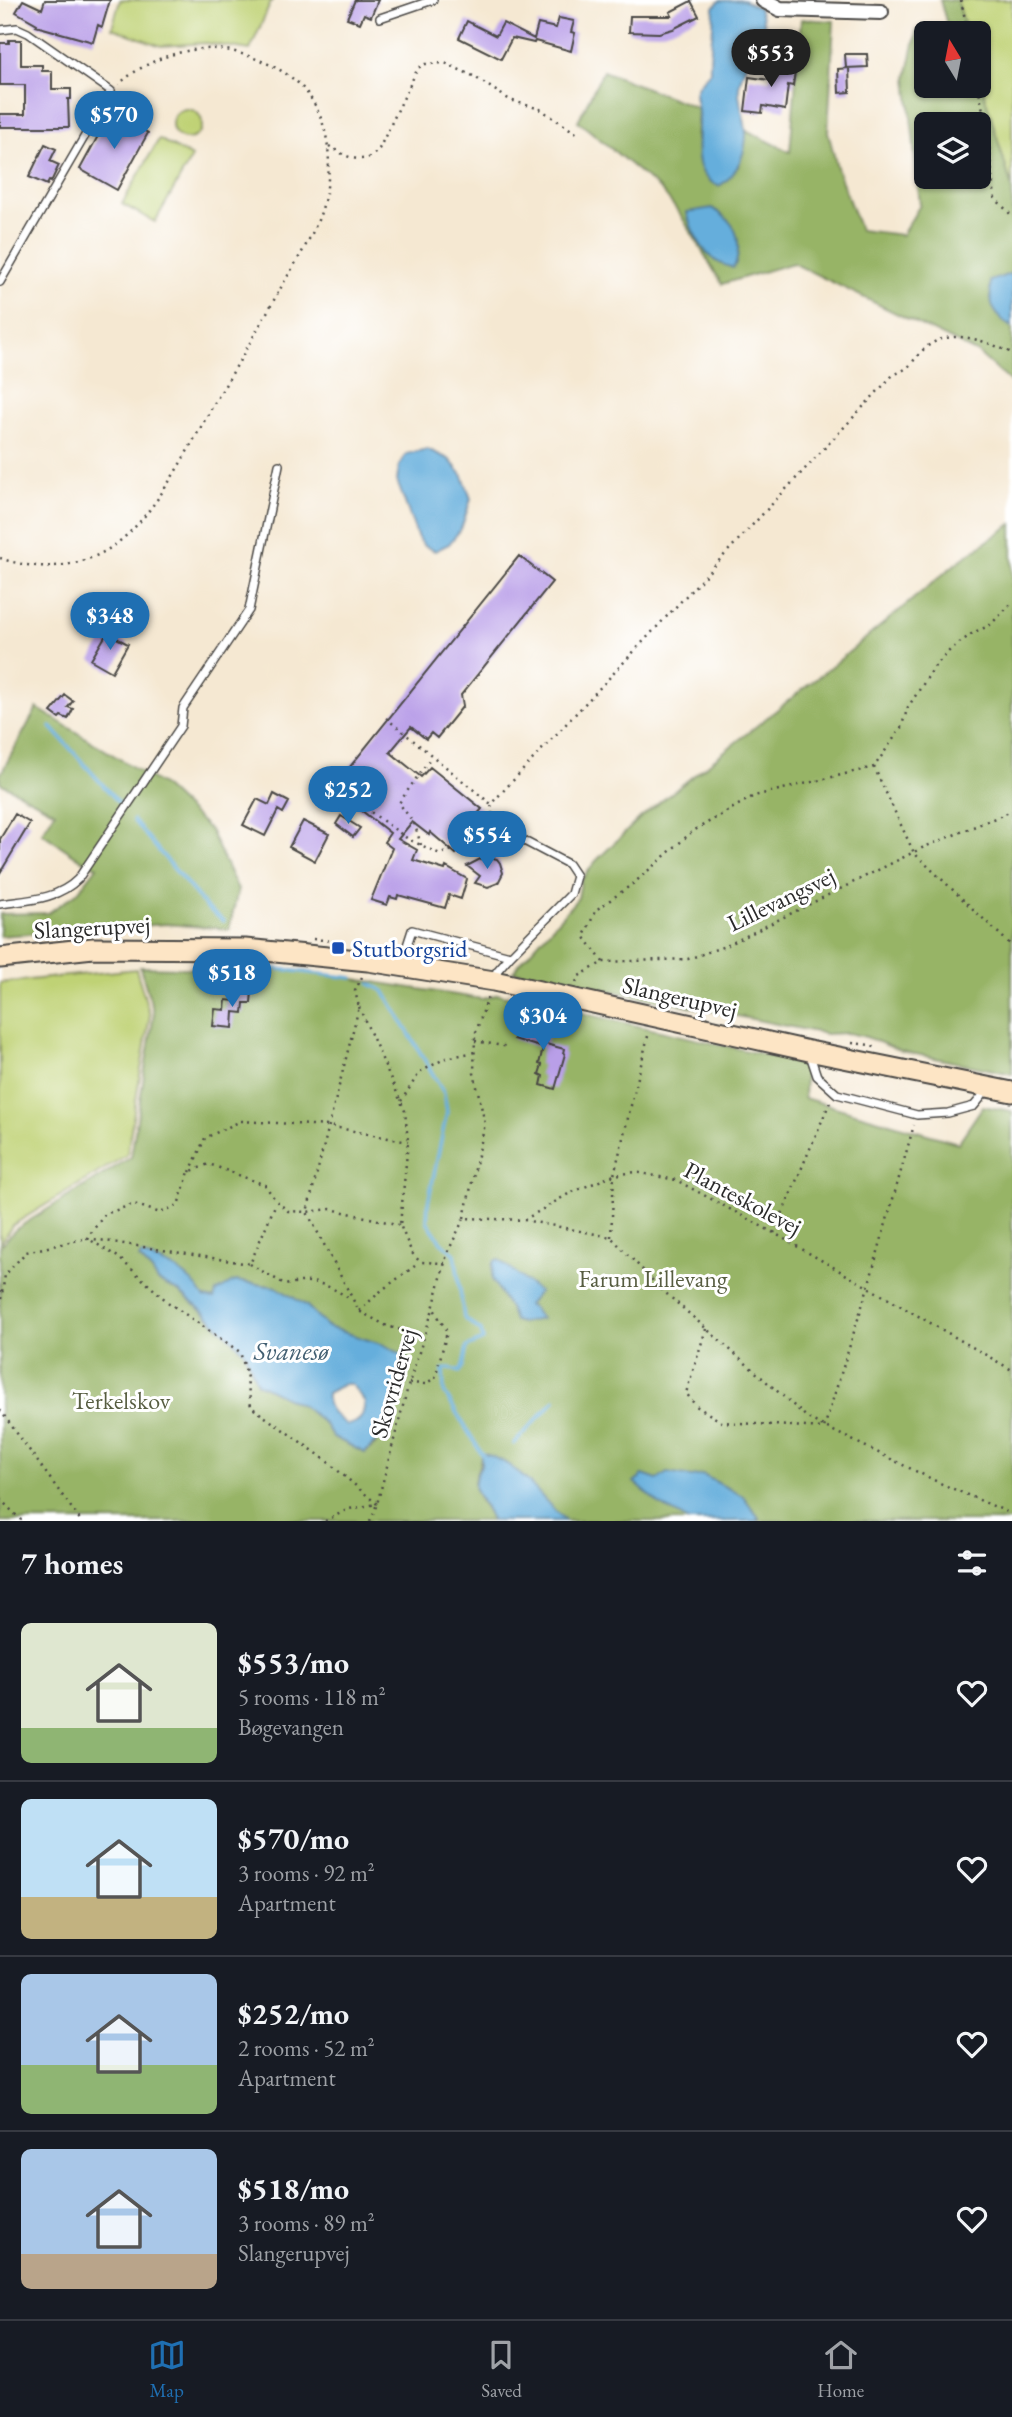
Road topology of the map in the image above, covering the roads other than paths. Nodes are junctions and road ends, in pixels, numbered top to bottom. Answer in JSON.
{"nodes":[{"id":1,"x":433,"y":0,"type":"edge"},
{"id":2,"x":763,"y":0,"type":"edge"},
{"id":3,"x":881,"y":12,"type":"dead end"},
{"id":4,"x":380,"y":18,"type":"dead end"},
{"id":5,"x":0,"y":30,"type":"edge"},
{"id":6,"x":0,"y":282,"type":"edge"},
{"id":7,"x":279,"y":465,"type":"dead end"},
{"id":8,"x":495,"y":836,"type":"road end"},
{"id":9,"x":0,"y":904,"type":"edge"},
{"id":10,"x":510,"y":956,"type":"junction"},
{"id":11,"x":0,"y":958,"type":"edge"},
{"id":12,"x":401,"y":966,"type":"junction"},
{"id":13,"x":488,"y":987,"type":"junction"},
{"id":14,"x":809,"y":1051,"type":"junction"},
{"id":15,"x":989,"y":1088,"type":"junction"},
{"id":16,"x":1012,"y":1092,"type":"edge"}],
"edges":[{"from":1,"to":4,"type":"lane"},
{"from":2,"to":3,"type":"street"},
{"from":5,"to":6,"type":"lane"},
{"from":7,"to":9,"type":"lane"},
{"from":8,"to":10,"type":"lane"},
{"from":10,"to":12,"type":"lane"},
{"from":10,"to":13,"type":"lane"},
{"from":11,"to":12,"type":"main road","name":"Slangerupvej"},
{"from":12,"to":13,"type":"main road","name":"Slangerupvej"},
{"from":13,"to":14,"type":"main road","name":"Slangerupvej"},
{"from":14,"to":15,"type":"main road","name":"Slangerupvej"},
{"from":14,"to":15,"type":"lane"},
{"from":15,"to":16,"type":"main road","name":"Slangerupvej"}]}
